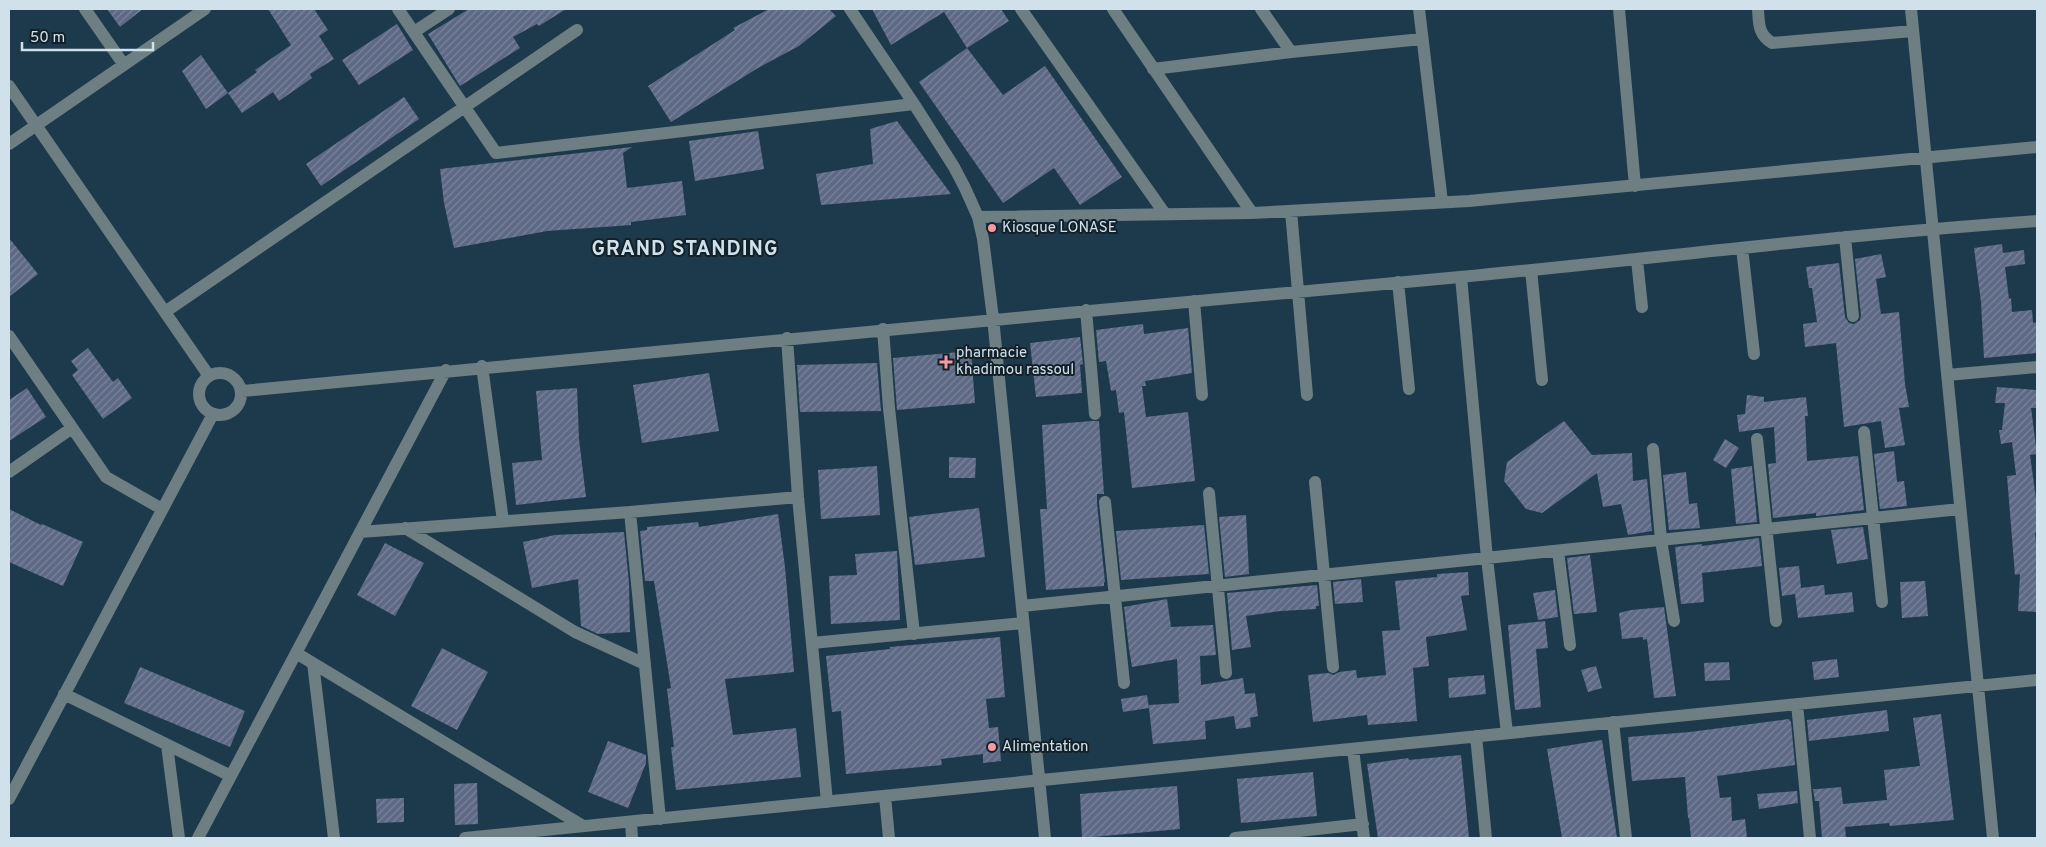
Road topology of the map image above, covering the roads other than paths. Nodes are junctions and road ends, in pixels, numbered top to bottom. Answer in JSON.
{"nodes":[{"id":1,"x":85,"y":9,"type":"edge"},
{"id":2,"x":205,"y":9,"type":"edge"},
{"id":3,"x":398,"y":9,"type":"edge"},
{"id":4,"x":449,"y":9,"type":"edge"},
{"id":5,"x":850,"y":9,"type":"edge"},
{"id":6,"x":1021,"y":9,"type":"edge"},
{"id":7,"x":1113,"y":9,"type":"edge"},
{"id":8,"x":1260,"y":9,"type":"edge"},
{"id":9,"x":1419,"y":9,"type":"edge"},
{"id":10,"x":1619,"y":9,"type":"edge"},
{"id":11,"x":1758,"y":9,"type":"edge"},
{"id":12,"x":1911,"y":9,"type":"edge"},
{"id":13,"x":577,"y":30,"type":"dead end"},
{"id":14,"x":1913,"y":30,"type":"junction"},
{"id":15,"x":414,"y":32,"type":"junction"},
{"id":16,"x":1422,"y":39,"type":"junction"},
{"id":17,"x":1291,"y":52,"type":"junction"},
{"id":18,"x":124,"y":65,"type":"junction"},
{"id":19,"x":1153,"y":69,"type":"junction"},
{"id":20,"x":9,"y":86,"type":"edge"},
{"id":21,"x":914,"y":104,"type":"junction"},
{"id":22,"x":464,"y":106,"type":"junction"},
{"id":23,"x":36,"y":125,"type":"junction"},
{"id":24,"x":9,"y":144,"type":"edge"},
{"id":25,"x":2037,"y":147,"type":"edge"},
{"id":26,"x":1925,"y":157,"type":"junction"},
{"id":27,"x":1635,"y":186,"type":"junction"},
{"id":28,"x":1442,"y":202,"type":"junction"},
{"id":29,"x":1291,"y":211,"type":"junction"},
{"id":30,"x":1252,"y":213,"type":"junction"},
{"id":31,"x":1165,"y":214,"type":"junction"},
{"id":32,"x":978,"y":217,"type":"junction"},
{"id":33,"x":2037,"y":221,"type":"edge"},
{"id":34,"x":1933,"y":228,"type":"junction"},
{"id":35,"x":1845,"y":237,"type":"junction"},
{"id":36,"x":1742,"y":248,"type":"junction"},
{"id":37,"x":1637,"y":260,"type":"junction"},
{"id":38,"x":1531,"y":270,"type":"junction"},
{"id":39,"x":1461,"y":277,"type":"junction"},
{"id":40,"x":1398,"y":282,"type":"junction"},
{"id":41,"x":1298,"y":292,"type":"junction"},
{"id":42,"x":1194,"y":301,"type":"junction"},
{"id":43,"x":1642,"y":306,"type":"dead end"},
{"id":44,"x":1086,"y":310,"type":"junction"},
{"id":45,"x":165,"y":312,"type":"junction"},
{"id":46,"x":1853,"y":316,"type":"dead end"},
{"id":47,"x":993,"y":318,"type":"junction"},
{"id":48,"x":883,"y":329,"type":"junction"},
{"id":49,"x":9,"y":336,"type":"edge"},
{"id":50,"x":787,"y":338,"type":"junction"},
{"id":51,"x":1754,"y":354,"type":"dead end"},
{"id":52,"x":482,"y":366,"type":"junction"},
{"id":53,"x":2037,"y":367,"type":"edge"},
{"id":54,"x":446,"y":370,"type":"junction"},
{"id":55,"x":1947,"y":375,"type":"junction"},
{"id":56,"x":209,"y":376,"type":"junction"},
{"id":57,"x":1542,"y":380,"type":"dead end"},
{"id":58,"x":1409,"y":389,"type":"dead end"},
{"id":59,"x":242,"y":391,"type":"junction"},
{"id":60,"x":1202,"y":395,"type":"dead end"},
{"id":61,"x":1306,"y":395,"type":"dead end"},
{"id":62,"x":213,"y":414,"type":"junction"},
{"id":63,"x":1095,"y":414,"type":"dead end"},
{"id":64,"x":72,"y":428,"type":"junction"},
{"id":65,"x":1864,"y":432,"type":"dead end"},
{"id":66,"x":1757,"y":439,"type":"dead end"},
{"id":67,"x":1653,"y":449,"type":"dead end"},
{"id":68,"x":9,"y":472,"type":"edge"},
{"id":69,"x":1315,"y":482,"type":"dead end"},
{"id":70,"x":1208,"y":493,"type":"dead end"},
{"id":71,"x":798,"y":497,"type":"junction"},
{"id":72,"x":1105,"y":502,"type":"dead end"},
{"id":73,"x":162,"y":509,"type":"junction"},
{"id":74,"x":1960,"y":509,"type":"junction"},
{"id":75,"x":630,"y":512,"type":"junction"},
{"id":76,"x":1873,"y":518,"type":"junction"},
{"id":77,"x":503,"y":521,"type":"junction"},
{"id":78,"x":406,"y":528,"type":"junction"},
{"id":79,"x":1767,"y":529,"type":"junction"},
{"id":80,"x":360,"y":532,"type":"junction"},
{"id":81,"x":1661,"y":540,"type":"junction"},
{"id":82,"x":1558,"y":551,"type":"junction"},
{"id":83,"x":1487,"y":558,"type":"junction"},
{"id":84,"x":1324,"y":575,"type":"junction"},
{"id":85,"x":1218,"y":586,"type":"junction"},
{"id":86,"x":1115,"y":596,"type":"junction"},
{"id":87,"x":1882,"y":602,"type":"dead end"},
{"id":88,"x":1022,"y":606,"type":"junction"},
{"id":89,"x":1674,"y":621,"type":"dead end"},
{"id":90,"x":1776,"y":621,"type":"dead end"},
{"id":91,"x":1023,"y":623,"type":"junction"},
{"id":92,"x":914,"y":634,"type":"junction"},
{"id":93,"x":812,"y":643,"type":"junction"},
{"id":94,"x":1570,"y":645,"type":"dead end"},
{"id":95,"x":296,"y":653,"type":"junction"},
{"id":96,"x":313,"y":663,"type":"junction"},
{"id":97,"x":645,"y":664,"type":"junction"},
{"id":98,"x":1333,"y":667,"type":"dead end"},
{"id":99,"x":1226,"y":673,"type":"dead end"},
{"id":100,"x":2037,"y":680,"type":"edge"},
{"id":101,"x":1124,"y":683,"type":"dead end"},
{"id":102,"x":1978,"y":686,"type":"junction"},
{"id":103,"x":64,"y":694,"type":"junction"},
{"id":104,"x":1797,"y":704,"type":"junction"},
{"id":105,"x":1614,"y":722,"type":"junction"},
{"id":106,"x":1507,"y":733,"type":"junction"},
{"id":107,"x":1476,"y":736,"type":"junction"},
{"id":108,"x":168,"y":745,"type":"junction"},
{"id":109,"x":1353,"y":749,"type":"junction"},
{"id":110,"x":231,"y":776,"type":"junction"},
{"id":111,"x":1039,"y":780,"type":"junction"},
{"id":112,"x":885,"y":796,"type":"junction"},
{"id":113,"x":9,"y":799,"type":"edge"},
{"id":114,"x":827,"y":802,"type":"junction"},
{"id":115,"x":660,"y":819,"type":"junction"},
{"id":116,"x":631,"y":822,"type":"junction"},
{"id":117,"x":1363,"y":824,"type":"junction"},
{"id":118,"x":583,"y":826,"type":"junction"},
{"id":119,"x":179,"y":838,"type":"edge"},
{"id":120,"x":198,"y":838,"type":"edge"},
{"id":121,"x":334,"y":838,"type":"edge"},
{"id":122,"x":465,"y":838,"type":"edge"},
{"id":123,"x":632,"y":838,"type":"edge"},
{"id":124,"x":889,"y":838,"type":"edge"},
{"id":125,"x":1045,"y":838,"type":"edge"},
{"id":126,"x":1235,"y":838,"type":"edge"},
{"id":127,"x":1364,"y":838,"type":"edge"},
{"id":128,"x":1486,"y":838,"type":"edge"},
{"id":129,"x":1626,"y":838,"type":"edge"},
{"id":130,"x":1810,"y":838,"type":"edge"},
{"id":131,"x":1993,"y":838,"type":"edge"}],
"edges":[{"from":1,"to":18,"type":"street"},
{"from":2,"to":18,"type":"street"},
{"from":3,"to":15,"type":"street"},
{"from":4,"to":15,"type":"street"},
{"from":5,"to":21,"type":"street"},
{"from":6,"to":31,"type":"street"},
{"from":7,"to":19,"type":"street"},
{"from":8,"to":17,"type":"street"},
{"from":9,"to":16,"type":"street"},
{"from":10,"to":27,"type":"street"},
{"from":11,"to":14,"type":"street"},
{"from":12,"to":14,"type":"street"},
{"from":13,"to":22,"type":"street"},
{"from":14,"to":26,"type":"street"},
{"from":15,"to":22,"type":"street"},
{"from":16,"to":17,"type":"street"},
{"from":16,"to":28,"type":"street"},
{"from":17,"to":19,"type":"street"},
{"from":18,"to":23,"type":"street"},
{"from":19,"to":30,"type":"street"},
{"from":20,"to":23,"type":"street"},
{"from":21,"to":22,"type":"street"},
{"from":21,"to":32,"type":"street"},
{"from":22,"to":45,"type":"street"},
{"from":23,"to":24,"type":"street"},
{"from":23,"to":45,"type":"street"},
{"from":25,"to":26,"type":"street"},
{"from":26,"to":27,"type":"street"},
{"from":26,"to":34,"type":"street"},
{"from":27,"to":28,"type":"street"},
{"from":28,"to":29,"type":"street"},
{"from":29,"to":30,"type":"street"},
{"from":29,"to":41,"type":"street"},
{"from":30,"to":31,"type":"street"},
{"from":31,"to":32,"type":"street"},
{"from":32,"to":47,"type":"street"},
{"from":33,"to":34,"type":"street"},
{"from":34,"to":35,"type":"street"},
{"from":34,"to":55,"type":"street"},
{"from":35,"to":36,"type":"street"},
{"from":35,"to":46,"type":"street"},
{"from":36,"to":37,"type":"street"},
{"from":36,"to":51,"type":"street"},
{"from":37,"to":38,"type":"street"},
{"from":37,"to":43,"type":"street"},
{"from":38,"to":39,"type":"street"},
{"from":38,"to":57,"type":"street"},
{"from":39,"to":40,"type":"street"},
{"from":39,"to":83,"type":"street"},
{"from":40,"to":41,"type":"street"},
{"from":40,"to":58,"type":"street"},
{"from":41,"to":42,"type":"street"},
{"from":41,"to":61,"type":"street"},
{"from":42,"to":44,"type":"street"},
{"from":42,"to":60,"type":"street"},
{"from":44,"to":47,"type":"street"},
{"from":44,"to":63,"type":"street"},
{"from":45,"to":56,"type":"street"},
{"from":47,"to":48,"type":"street"},
{"from":47,"to":88,"type":"street"},
{"from":48,"to":50,"type":"street"},
{"from":48,"to":92,"type":"street"},
{"from":49,"to":64,"type":"street"},
{"from":50,"to":52,"type":"street"},
{"from":50,"to":71,"type":"street"},
{"from":52,"to":54,"type":"street"},
{"from":52,"to":77,"type":"street"},
{"from":53,"to":55,"type":"street"},
{"from":54,"to":59,"type":"street"},
{"from":54,"to":80,"type":"street"},
{"from":55,"to":74,"type":"street"},
{"from":56,"to":59,"type":"street"},
{"from":56,"to":62,"type":"street"},
{"from":59,"to":62,"type":"street"},
{"from":62,"to":73,"type":"street"},
{"from":64,"to":68,"type":"street"},
{"from":64,"to":73,"type":"street"},
{"from":65,"to":76,"type":"street"},
{"from":66,"to":79,"type":"street"},
{"from":67,"to":81,"type":"street"},
{"from":69,"to":84,"type":"street"},
{"from":70,"to":85,"type":"street"},
{"from":71,"to":75,"type":"street"},
{"from":71,"to":93,"type":"street"},
{"from":72,"to":86,"type":"street"},
{"from":73,"to":103,"type":"street"},
{"from":74,"to":76,"type":"street"},
{"from":74,"to":102,"type":"street"},
{"from":75,"to":77,"type":"street"},
{"from":75,"to":97,"type":"street"},
{"from":76,"to":79,"type":"street"},
{"from":76,"to":87,"type":"street"},
{"from":77,"to":78,"type":"street"},
{"from":78,"to":80,"type":"street"},
{"from":78,"to":97,"type":"street"},
{"from":79,"to":81,"type":"street"},
{"from":79,"to":90,"type":"street"},
{"from":80,"to":95,"type":"street"},
{"from":81,"to":82,"type":"street"},
{"from":81,"to":89,"type":"street"},
{"from":82,"to":83,"type":"street"},
{"from":82,"to":94,"type":"street"},
{"from":83,"to":84,"type":"street"},
{"from":83,"to":106,"type":"street"},
{"from":84,"to":85,"type":"street"},
{"from":84,"to":98,"type":"street"},
{"from":85,"to":86,"type":"street"},
{"from":85,"to":99,"type":"street"},
{"from":86,"to":88,"type":"street"},
{"from":86,"to":101,"type":"street"},
{"from":88,"to":91,"type":"street"},
{"from":91,"to":92,"type":"street"},
{"from":91,"to":111,"type":"street"},
{"from":92,"to":93,"type":"street"},
{"from":93,"to":114,"type":"street"},
{"from":95,"to":96,"type":"street"},
{"from":95,"to":110,"type":"street"},
{"from":96,"to":118,"type":"street"},
{"from":96,"to":121,"type":"street"},
{"from":97,"to":115,"type":"street"},
{"from":100,"to":102,"type":"street"},
{"from":102,"to":104,"type":"street"},
{"from":102,"to":131,"type":"street"},
{"from":103,"to":108,"type":"street"},
{"from":103,"to":113,"type":"street"},
{"from":104,"to":105,"type":"street"},
{"from":104,"to":130,"type":"street"},
{"from":105,"to":106,"type":"street"},
{"from":105,"to":129,"type":"street"},
{"from":106,"to":107,"type":"street"},
{"from":107,"to":109,"type":"street"},
{"from":107,"to":128,"type":"street"},
{"from":108,"to":110,"type":"street"},
{"from":108,"to":119,"type":"street"},
{"from":109,"to":111,"type":"street"},
{"from":109,"to":117,"type":"street"},
{"from":110,"to":120,"type":"street"},
{"from":111,"to":112,"type":"street"},
{"from":111,"to":125,"type":"street"},
{"from":112,"to":114,"type":"street"},
{"from":112,"to":124,"type":"street"},
{"from":114,"to":115,"type":"street"},
{"from":115,"to":116,"type":"street"},
{"from":116,"to":118,"type":"street"},
{"from":116,"to":123,"type":"street"},
{"from":117,"to":126,"type":"street"},
{"from":117,"to":127,"type":"street"},
{"from":118,"to":122,"type":"street"}]}
